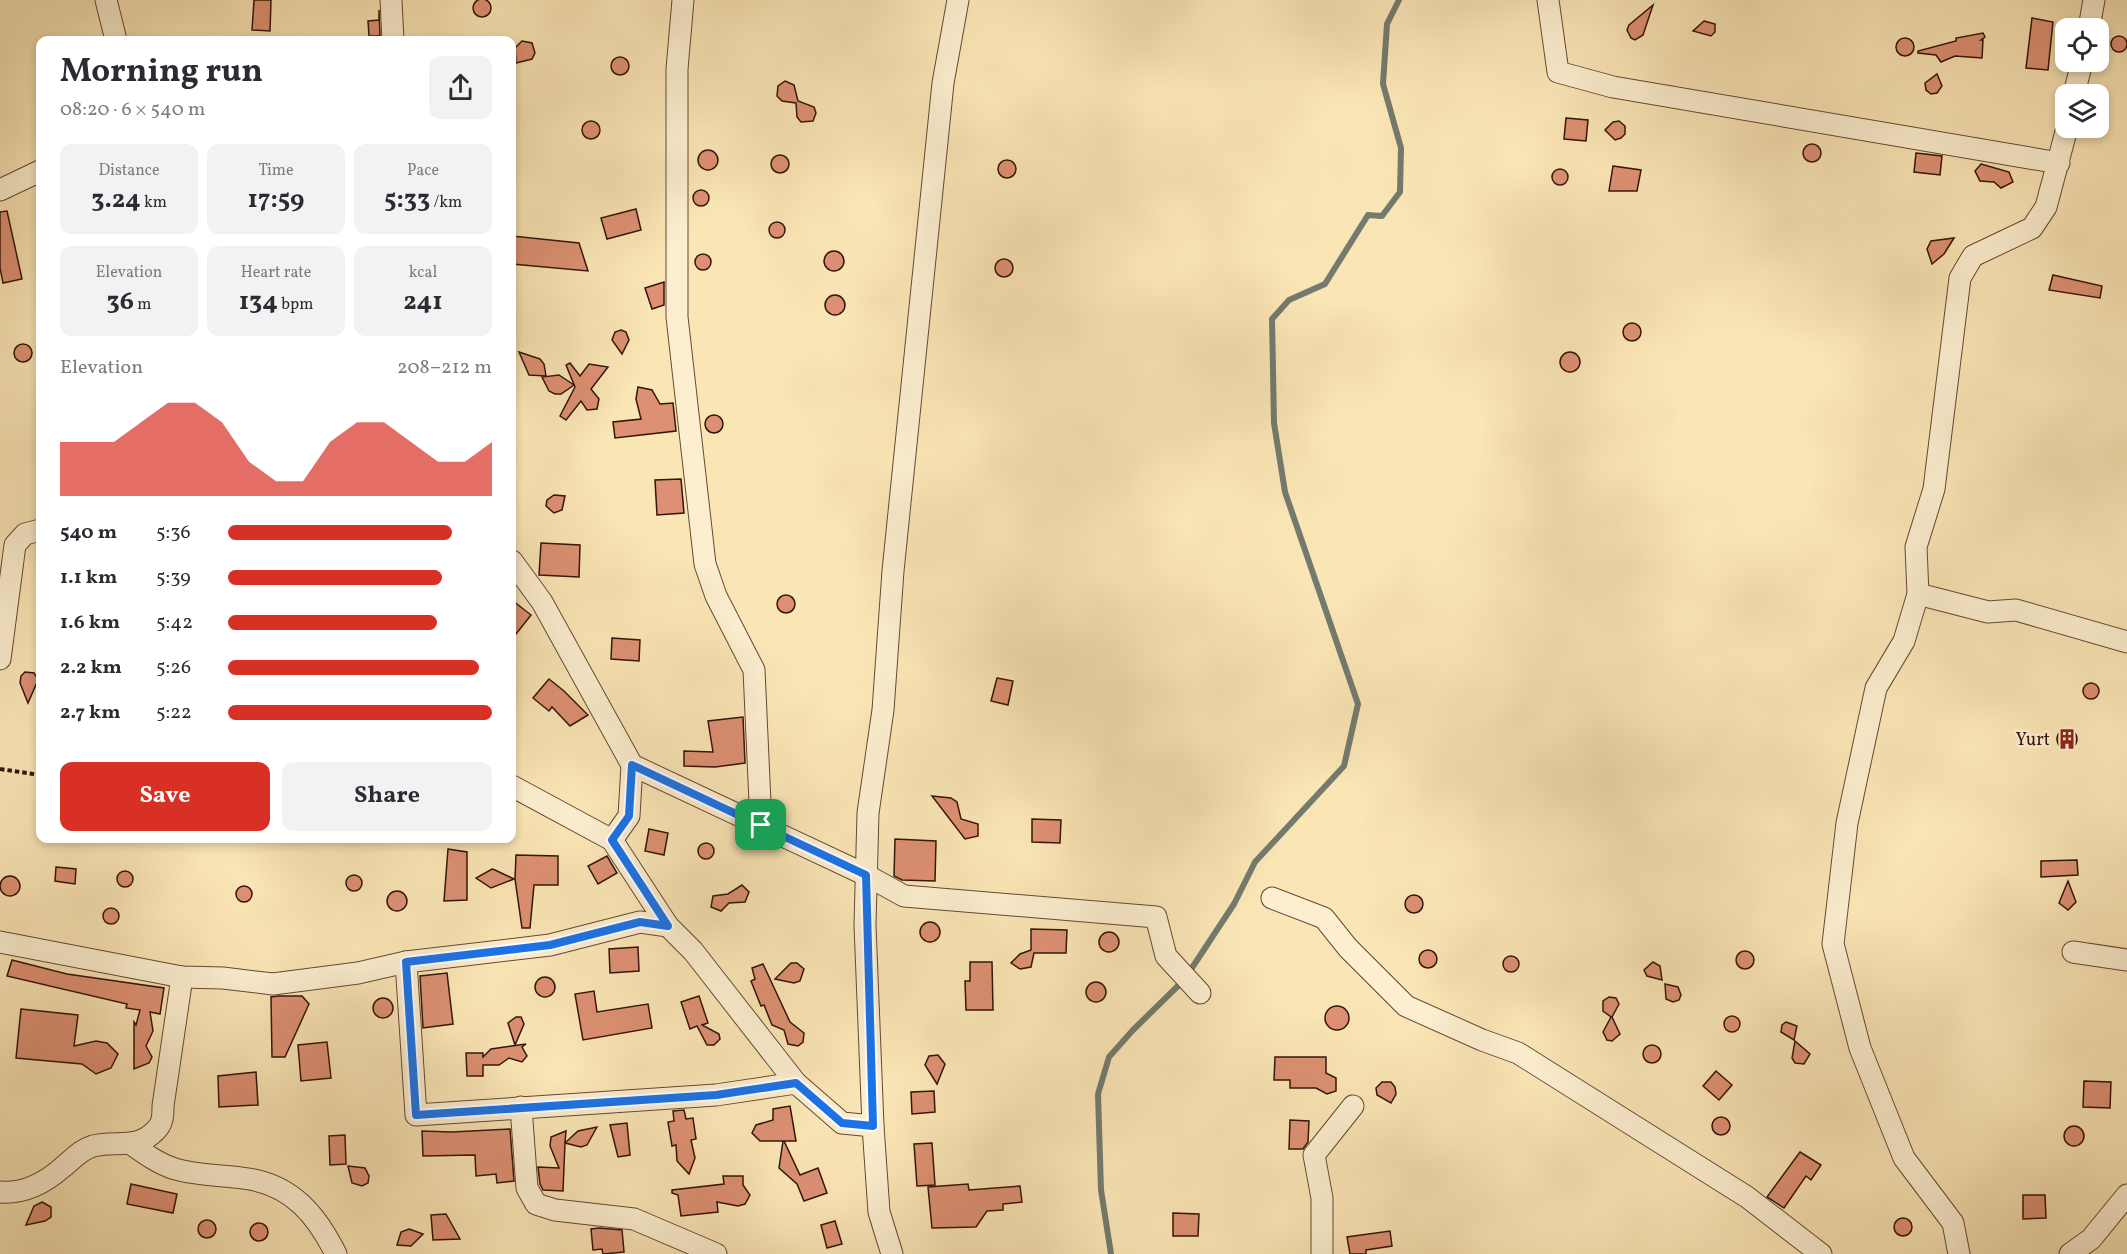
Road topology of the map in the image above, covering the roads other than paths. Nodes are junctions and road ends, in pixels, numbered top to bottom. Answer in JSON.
{"nodes":[{"id":1,"x":106,"y":0,"type":"edge"},
{"id":2,"x":391,"y":0,"type":"edge"},
{"id":3,"x":682,"y":0,"type":"edge"},
{"id":4,"x":958,"y":0,"type":"edge"},
{"id":5,"x":1548,"y":0,"type":"edge"},
{"id":6,"x":2094,"y":0,"type":"edge"},
{"id":7,"x":2091,"y":18,"type":"edge"},
{"id":8,"x":115,"y":36,"type":"edge"},
{"id":9,"x":393,"y":36,"type":"edge"},
{"id":10,"x":2065,"y":138,"type":"edge"},
{"id":11,"x":2059,"y":163,"type":"junction"},
{"id":12,"x":36,"y":173,"type":"edge"},
{"id":13,"x":0,"y":190,"type":"edge"},
{"id":14,"x":36,"y":531,"type":"edge"},
{"id":15,"x":516,"y":566,"type":"edge"},
{"id":16,"x":1918,"y":594,"type":"junction"},
{"id":17,"x":2127,"y":642,"type":"edge"},
{"id":18,"x":0,"y":659,"type":"edge"},
{"id":19,"x":632,"y":765,"type":"junction"},
{"id":20,"x":516,"y":788,"type":"edge"},
{"id":21,"x":761,"y":825,"type":"junction"},
{"id":22,"x":612,"y":840,"type":"junction"},
{"id":23,"x":866,"y":875,"type":"junction"},
{"id":24,"x":1272,"y":898,"type":"dead end"},
{"id":25,"x":668,"y":926,"type":"junction"},
{"id":26,"x":0,"y":942,"type":"edge"},
{"id":27,"x":2073,"y":952,"type":"dead end"},
{"id":28,"x":2127,"y":960,"type":"edge"},
{"id":29,"x":406,"y":962,"type":"junction"},
{"id":30,"x":182,"y":977,"type":"junction"},
{"id":31,"x":1198,"y":990,"type":"dead end"},
{"id":32,"x":796,"y":1083,"type":"junction"},
{"id":33,"x":1353,"y":1106,"type":"dead end"},
{"id":34,"x":521,"y":1107,"type":"junction"},
{"id":35,"x":873,"y":1126,"type":"junction"},
{"id":36,"x":131,"y":1144,"type":"junction"},
{"id":37,"x":0,"y":1192,"type":"edge"},
{"id":38,"x":2127,"y":1195,"type":"edge"},
{"id":39,"x":336,"y":1254,"type":"edge"},
{"id":40,"x":716,"y":1254,"type":"edge"},
{"id":41,"x":892,"y":1254,"type":"edge"},
{"id":42,"x":1322,"y":1254,"type":"edge"},
{"id":43,"x":1821,"y":1254,"type":"edge"},
{"id":44,"x":1959,"y":1254,"type":"edge"},
{"id":45,"x":2070,"y":1254,"type":"edge"}],
"edges":[{"from":1,"to":8,"type":"street"},
{"from":2,"to":9,"type":"street"},
{"from":3,"to":21,"type":"street"},
{"from":4,"to":23,"type":"street"},
{"from":5,"to":11,"type":"street"},
{"from":6,"to":7,"type":"street"},
{"from":10,"to":11,"type":"street"},
{"from":11,"to":16,"type":"street"},
{"from":12,"to":13,"type":"street"},
{"from":14,"to":18,"type":"street"},
{"from":15,"to":19,"type":"street"},
{"from":16,"to":17,"type":"street"},
{"from":16,"to":44,"type":"street"},
{"from":19,"to":21,"type":"street"},
{"from":19,"to":22,"type":"street"},
{"from":20,"to":22,"type":"street"},
{"from":21,"to":23,"type":"street"},
{"from":22,"to":25,"type":"street"},
{"from":23,"to":31,"type":"street"},
{"from":23,"to":35,"type":"street"},
{"from":24,"to":43,"type":"street"},
{"from":25,"to":29,"type":"street"},
{"from":25,"to":32,"type":"street"},
{"from":26,"to":30,"type":"street"},
{"from":27,"to":28,"type":"street"},
{"from":29,"to":30,"type":"street"},
{"from":29,"to":34,"type":"street"},
{"from":30,"to":36,"type":"street"},
{"from":32,"to":34,"type":"street"},
{"from":32,"to":35,"type":"street"},
{"from":33,"to":42,"type":"street"},
{"from":34,"to":40,"type":"street"},
{"from":35,"to":41,"type":"street"},
{"from":36,"to":37,"type":"street"},
{"from":36,"to":39,"type":"street"},
{"from":38,"to":45,"type":"street"}]}
